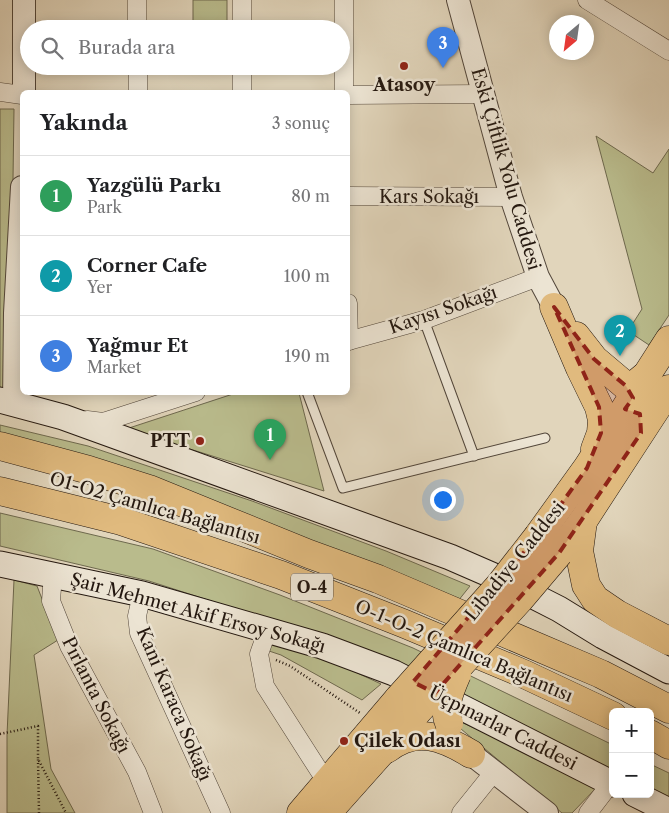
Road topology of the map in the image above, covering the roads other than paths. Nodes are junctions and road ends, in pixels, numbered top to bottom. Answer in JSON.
{"nodes":[{"id":1,"x":24,"y":0,"type":"edge"},
{"id":2,"x":137,"y":0,"type":"edge"},
{"id":3,"x":242,"y":0,"type":"edge"},
{"id":4,"x":344,"y":0,"type":"edge"},
{"id":5,"x":458,"y":0,"type":"edge"},
{"id":6,"x":587,"y":0,"type":"edge"},
{"id":7,"x":24,"y":20,"type":"edge"},
{"id":8,"x":137,"y":20,"type":"edge"},
{"id":9,"x":242,"y":20,"type":"edge"},
{"id":10,"x":344,"y":20,"type":"edge"},
{"id":11,"x":669,"y":51,"type":"edge"},
{"id":12,"x":23,"y":75,"type":"edge"},
{"id":13,"x":138,"y":75,"type":"edge"},
{"id":14,"x":242,"y":75,"type":"edge"},
{"id":15,"x":344,"y":75,"type":"edge"},
{"id":16,"x":23,"y":90,"type":"edge"},
{"id":17,"x":138,"y":90,"type":"edge"},
{"id":18,"x":242,"y":90,"type":"edge"},
{"id":19,"x":344,"y":90,"type":"edge"},
{"id":20,"x":0,"y":92,"type":"edge"},
{"id":21,"x":20,"y":94,"type":"edge"},
{"id":22,"x":483,"y":94,"type":"junction"},
{"id":23,"x":350,"y":95,"type":"edge"},
{"id":24,"x":350,"y":196,"type":"edge"},
{"id":25,"x":511,"y":197,"type":"junction"},
{"id":26,"x":20,"y":223,"type":"edge"},
{"id":27,"x":538,"y":277,"type":"junction"},
{"id":28,"x":554,"y":307,"type":"junction"},
{"id":29,"x":424,"y":320,"type":"junction"},
{"id":30,"x":350,"y":340,"type":"edge"},
{"id":31,"x":669,"y":340,"type":"edge"},
{"id":32,"x":580,"y":368,"type":"junction"},
{"id":33,"x":180,"y":395,"type":"edge"},
{"id":34,"x":308,"y":395,"type":"edge"},
{"id":35,"x":147,"y":401,"type":"edge"},
{"id":36,"x":7,"y":402,"type":"edge"},
{"id":37,"x":642,"y":402,"type":"edge"},
{"id":38,"x":63,"y":417,"type":"junction"},
{"id":39,"x":545,"y":438,"type":"dead end"},
{"id":40,"x":0,"y":446,"type":"edge"},
{"id":41,"x":474,"y":456,"type":"junction"},
{"id":42,"x":0,"y":463,"type":"edge"},
{"id":43,"x":587,"y":468,"type":"junction"},
{"id":44,"x":0,"y":491,"type":"edge"},
{"id":45,"x":583,"y":521,"type":"junction"},
{"id":46,"x":548,"y":544,"type":"junction"},
{"id":47,"x":309,"y":554,"type":"junction"},
{"id":48,"x":0,"y":564,"type":"edge"},
{"id":49,"x":53,"y":574,"type":"junction"},
{"id":50,"x":142,"y":594,"type":"junction"},
{"id":51,"x":272,"y":631,"type":"junction"},
{"id":52,"x":669,"y":641,"type":"edge"},
{"id":53,"x":465,"y":659,"type":"junction"},
{"id":54,"x":669,"y":671,"type":"edge"},
{"id":55,"x":403,"y":694,"type":"junction"},
{"id":56,"x":669,"y":709,"type":"edge"},
{"id":57,"x":609,"y":714,"type":"edge"},
{"id":58,"x":654,"y":736,"type":"edge"},
{"id":59,"x":669,"y":745,"type":"edge"},
{"id":60,"x":471,"y":754,"type":"junction"},
{"id":61,"x":378,"y":756,"type":"junction"},
{"id":62,"x":494,"y":772,"type":"junction"},
{"id":63,"x":609,"y":782,"type":"edge"},
{"id":64,"x":327,"y":783,"type":"junction"},
{"id":65,"x":609,"y":787,"type":"edge"},
{"id":66,"x":642,"y":798,"type":"edge"},
{"id":67,"x":669,"y":811,"type":"edge"},
{"id":68,"x":153,"y":813,"type":"edge"},
{"id":69,"x":221,"y":813,"type":"edge"},
{"id":70,"x":301,"y":813,"type":"edge"},
{"id":71,"x":327,"y":813,"type":"edge"},
{"id":72,"x":461,"y":813,"type":"edge"},
{"id":73,"x":547,"y":813,"type":"edge"},
{"id":74,"x":588,"y":813,"type":"edge"}],
"edges":[{"from":1,"to":7,"type":"street"},
{"from":2,"to":8,"type":"street"},
{"from":3,"to":9,"type":"street"},
{"from":4,"to":10,"type":"street"},
{"from":5,"to":22,"type":"street","name":"Eski Çiftlik Yolu Caddesi"},
{"from":6,"to":11,"type":"street"},
{"from":12,"to":16,"type":"street"},
{"from":13,"to":17,"type":"street"},
{"from":14,"to":18,"type":"street"},
{"from":15,"to":19,"type":"street"},
{"from":20,"to":21,"type":"street"},
{"from":22,"to":23,"type":"street"},
{"from":22,"to":25,"type":"street","name":"Eski Çiftlik Yolu Caddesi"},
{"from":24,"to":25,"type":"street","name":"Kars Sokağı"},
{"from":25,"to":27,"type":"street","name":"Eski Çiftlik Yolu Caddesi"},
{"from":26,"to":36,"type":"street"},
{"from":27,"to":28,"type":"street","name":"Eski Çiftlik Yolu Caddesi"},
{"from":27,"to":29,"type":"street","name":"Kayısı Sokağı"},
{"from":28,"to":32,"type":"main road"},
{"from":28,"to":37,"type":"main road"},
{"from":29,"to":30,"type":"street","name":"Kayısı Sokağı"},
{"from":29,"to":41,"type":"lane"},
{"from":31,"to":37,"type":"main road","name":"Libadiye Caddesi"},
{"from":32,"to":37,"type":"main road"},
{"from":32,"to":43,"type":"main road"},
{"from":33,"to":35,"type":"street"},
{"from":34,"to":41,"type":"lane"},
{"from":35,"to":38,"type":"street"},
{"from":36,"to":38,"type":"main road"},
{"from":37,"to":43,"type":"main road","name":"Libadiye Caddesi"},
{"from":37,"to":45,"type":"main road","name":"Libadiye Caddesi"},
{"from":38,"to":54,"type":"main road"},
{"from":39,"to":41,"type":"lane"},
{"from":40,"to":47,"type":"main road"},
{"from":42,"to":47,"type":"main road","name":"O1-O2 Çamlıca Bağlantısı","number":"O-4"},
{"from":43,"to":46,"type":"main road","name":"Libadiye Caddesi"},
{"from":44,"to":57,"type":"main road","name":"O-1-O-2 Çamlıca Bağlantısı","number":"O-4"},
{"from":45,"to":46,"type":"main road","name":"Libadiye Caddesi"},
{"from":45,"to":52,"type":"main road"},
{"from":46,"to":53,"type":"main road","name":"Libadiye Caddesi","bridge":true},
{"from":46,"to":55,"type":"main road","name":"Libadiye Caddesi","bridge":true},
{"from":47,"to":56,"type":"main road","name":"O-1-O-2 Çamlıca Bağlantısı","number":"O-4"},
{"from":48,"to":49,"type":"main road","name":"Şair Mehmet Akif Ersoy Sokağı"},
{"from":49,"to":50,"type":"main road","name":"Şair Mehmet Akif Ersoy Sokağı"},
{"from":49,"to":68,"type":"street","name":"Pırlanta Sokağı"},
{"from":50,"to":51,"type":"main road","name":"Şair Mehmet Akif Ersoy Sokağı"},
{"from":50,"to":69,"type":"street","name":"Kani Karaca Sokağı"},
{"from":51,"to":55,"type":"main road","name":"Şair Mehmet Akif Ersoy Sokağı"},
{"from":51,"to":64,"type":"street"},
{"from":53,"to":55,"type":"main road","name":"Libadiye Caddesi","bridge":true},
{"from":53,"to":60,"type":"main road","bridge":true},
{"from":55,"to":61,"type":"main road","name":"Libadiye Caddesi"},
{"from":55,"to":63,"type":"main road","name":"Üçpınarlar Caddesi"},
{"from":55,"to":64,"type":"main road","name":"Libadiye Caddesi"},
{"from":58,"to":59,"type":"main road"},
{"from":60,"to":61,"type":"main road"},
{"from":60,"to":62,"type":"street"},
{"from":61,"to":71,"type":"main road","name":"Libadiye Caddesi"},
{"from":62,"to":72,"type":"street"},
{"from":62,"to":73,"type":"street"},
{"from":64,"to":70,"type":"main road","name":"Libadiye Caddesi"},
{"from":65,"to":74,"type":"street"},
{"from":66,"to":67,"type":"main road"}]}
